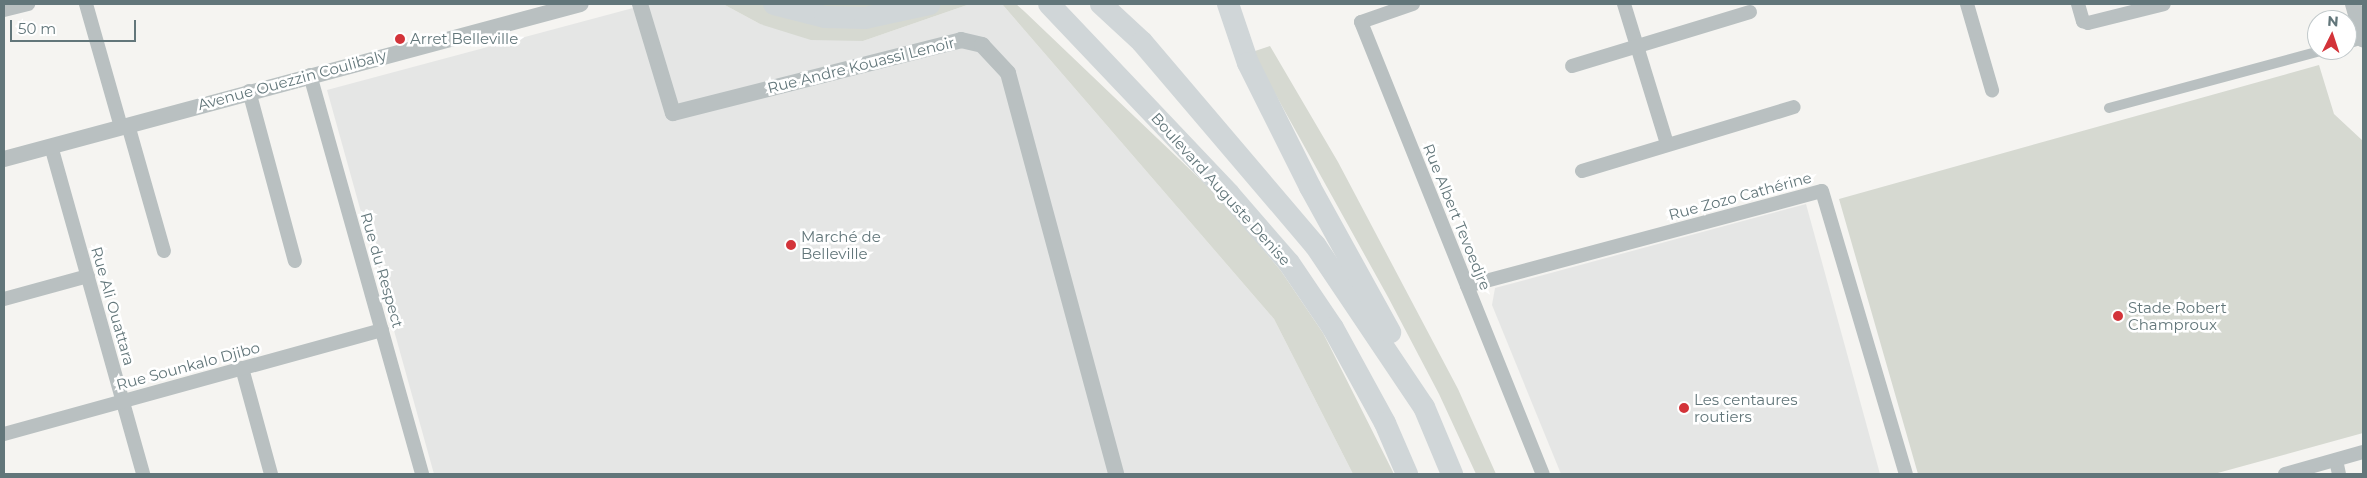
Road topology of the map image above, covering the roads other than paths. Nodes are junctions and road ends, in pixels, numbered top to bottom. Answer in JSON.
{"nodes":[{"id":1,"x":28,"y":4,"type":"edge"},
{"id":2,"x":86,"y":4,"type":"edge"},
{"id":3,"x":581,"y":4,"type":"edge"},
{"id":4,"x":640,"y":4,"type":"edge"},
{"id":5,"x":774,"y":4,"type":"edge"},
{"id":6,"x":930,"y":4,"type":"edge"},
{"id":7,"x":1048,"y":4,"type":"edge"},
{"id":8,"x":1101,"y":4,"type":"edge"},
{"id":9,"x":1228,"y":4,"type":"edge"},
{"id":10,"x":1413,"y":4,"type":"edge"},
{"id":11,"x":1624,"y":4,"type":"edge"},
{"id":12,"x":1967,"y":4,"type":"edge"},
{"id":13,"x":2078,"y":4,"type":"edge"},
{"id":14,"x":2164,"y":4,"type":"edge"},
{"id":15,"x":2353,"y":4,"type":"edge"},
{"id":16,"x":536,"y":9,"type":"edge"},
{"id":17,"x":4,"y":10,"type":"edge"},
{"id":18,"x":1750,"y":12,"type":"dead end"},
{"id":19,"x":2363,"y":40,"type":"edge"},
{"id":20,"x":1636,"y":45,"type":"junction"},
{"id":21,"x":2307,"y":55,"type":"edge"},
{"id":22,"x":1572,"y":66,"type":"dead end"},
{"id":23,"x":310,"y":75,"type":"junction"},
{"id":24,"x":1992,"y":90,"type":"dead end"},
{"id":25,"x":249,"y":91,"type":"junction"},
{"id":26,"x":1794,"y":107,"type":"dead end"},
{"id":27,"x":2109,"y":108,"type":"dead end"},
{"id":28,"x":124,"y":126,"type":"junction"},
{"id":29,"x":1667,"y":144,"type":"junction"},
{"id":30,"x":51,"y":146,"type":"junction"},
{"id":31,"x":4,"y":159,"type":"edge"},
{"id":32,"x":1582,"y":171,"type":"dead end"},
{"id":33,"x":164,"y":250,"type":"dead end"},
{"id":34,"x":295,"y":261,"type":"dead end"},
{"id":35,"x":88,"y":276,"type":"junction"},
{"id":36,"x":1467,"y":286,"type":"junction"},
{"id":37,"x":4,"y":299,"type":"edge"},
{"id":38,"x":382,"y":330,"type":"junction"},
{"id":39,"x":242,"y":368,"type":"junction"},
{"id":40,"x":123,"y":401,"type":"junction"},
{"id":41,"x":1424,"y":407,"type":"junction"},
{"id":42,"x":4,"y":434,"type":"edge"},
{"id":43,"x":2363,"y":452,"type":"edge"},
{"id":44,"x":2336,"y":460,"type":"junction"},
{"id":45,"x":144,"y":474,"type":"edge"},
{"id":46,"x":272,"y":474,"type":"edge"},
{"id":47,"x":422,"y":474,"type":"edge"},
{"id":48,"x":1116,"y":474,"type":"edge"},
{"id":49,"x":1407,"y":474,"type":"edge"},
{"id":50,"x":1452,"y":474,"type":"edge"},
{"id":51,"x":1543,"y":474,"type":"edge"},
{"id":52,"x":1906,"y":474,"type":"edge"},
{"id":53,"x":2285,"y":474,"type":"edge"},
{"id":54,"x":2339,"y":474,"type":"edge"}],
"edges":[{"from":1,"to":17,"type":"street"},
{"from":2,"to":28,"type":"street"},
{"from":3,"to":16,"type":"street","name":"Avenue Ouezzin Coulibaly"},
{"from":4,"to":48,"type":"street","name":"Rue Andre Kouassi Lenoir"},
{"from":5,"to":6,"type":"highway"},
{"from":7,"to":49,"type":"highway","name":"Boulevard Auguste Denise"},
{"from":8,"to":41,"type":"highway"},
{"from":9,"to":41,"type":"highway"},
{"from":10,"to":36,"type":"street","name":"Rue Albert Tevoedjre"},
{"from":11,"to":20,"type":"street"},
{"from":12,"to":24,"type":"street"},
{"from":13,"to":14,"type":"street"},
{"from":15,"to":19,"type":"street"},
{"from":16,"to":23,"type":"street","name":"Avenue Ouezzin Coulibaly"},
{"from":18,"to":20,"type":"street"},
{"from":20,"to":22,"type":"street"},
{"from":20,"to":29,"type":"street"},
{"from":21,"to":27,"type":"street"},
{"from":23,"to":25,"type":"street","name":"Avenue Ouezzin Coulibaly"},
{"from":23,"to":38,"type":"street","name":"Rue du Respect"},
{"from":25,"to":28,"type":"street","name":"Avenue Ouezzin Coulibaly"},
{"from":25,"to":34,"type":"street"},
{"from":26,"to":29,"type":"street"},
{"from":28,"to":30,"type":"street","name":"Avenue Ouezzin Coulibaly"},
{"from":28,"to":33,"type":"street"},
{"from":29,"to":32,"type":"street"},
{"from":30,"to":31,"type":"street","name":"Avenue Ouezzin Coulibaly"},
{"from":30,"to":35,"type":"street","name":"Rue Ali Ouattara"},
{"from":35,"to":37,"type":"street"},
{"from":35,"to":40,"type":"street","name":"Rue Ali Ouattara"},
{"from":36,"to":51,"type":"street","name":"Rue Albert Tevoedjre"},
{"from":36,"to":52,"type":"street","name":"Rue Zozo Cathérine"},
{"from":38,"to":39,"type":"street","name":"Rue Sounkalo Djibo"},
{"from":38,"to":47,"type":"street","name":"Rue du Respect"},
{"from":39,"to":40,"type":"street","name":"Rue Sounkalo Djibo"},
{"from":39,"to":46,"type":"street"},
{"from":40,"to":42,"type":"street","name":"Rue Sounkalo Djibo"},
{"from":40,"to":45,"type":"street","name":"Rue Ali Ouattara"},
{"from":41,"to":50,"type":"highway"},
{"from":43,"to":44,"type":"street"},
{"from":44,"to":53,"type":"street"},
{"from":44,"to":54,"type":"street"}]}
